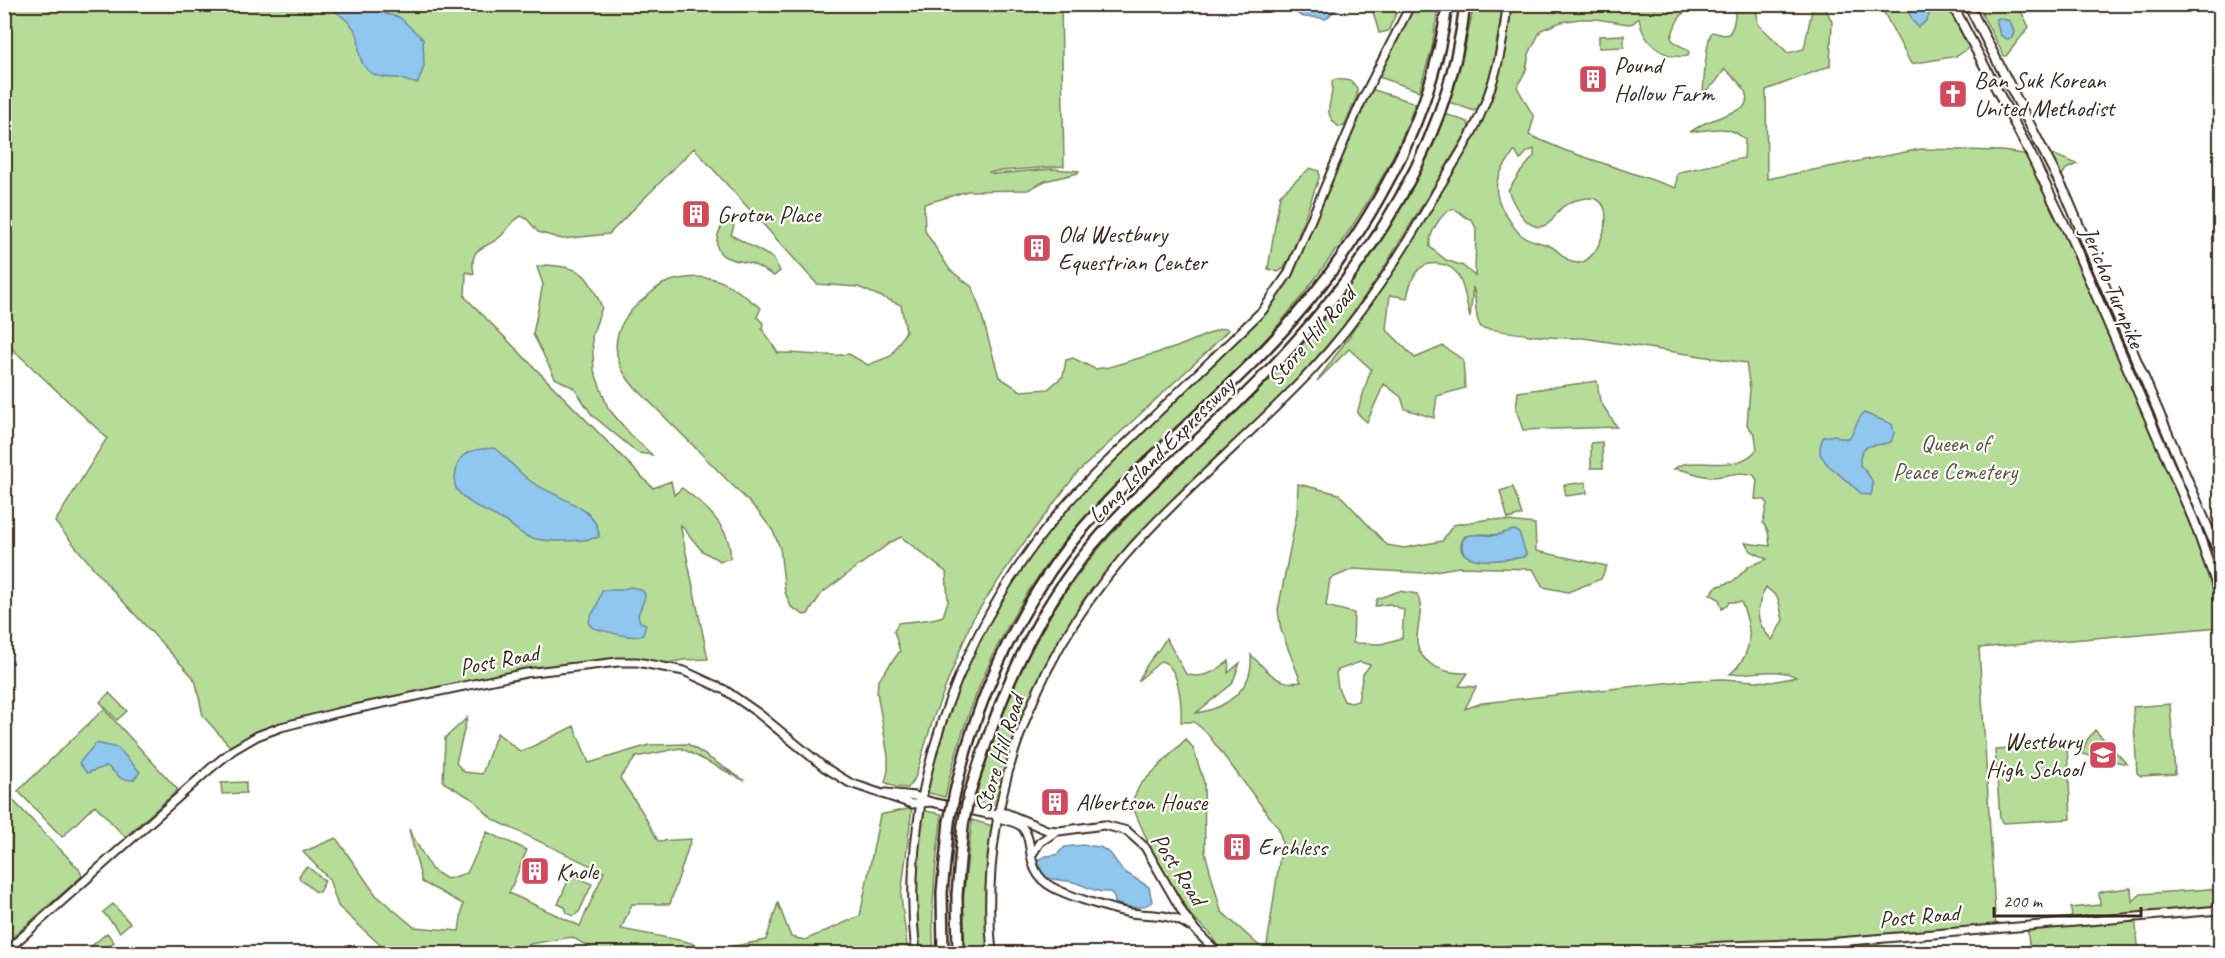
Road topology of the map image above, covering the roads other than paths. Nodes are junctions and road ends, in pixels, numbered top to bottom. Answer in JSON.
{"nodes":[{"id":1,"x":1411,"y":4,"type":"edge"},
{"id":2,"x":1447,"y":4,"type":"edge"},
{"id":3,"x":1465,"y":4,"type":"edge"},
{"id":4,"x":1507,"y":4,"type":"edge"},
{"id":5,"x":1952,"y":4,"type":"edge"},
{"id":6,"x":1968,"y":4,"type":"edge"},
{"id":7,"x":2220,"y":556,"type":"edge"},
{"id":8,"x":2220,"y":594,"type":"edge"},
{"id":9,"x":921,"y":801,"type":"junction"},
{"id":10,"x":999,"y":816,"type":"junction"},
{"id":11,"x":1059,"y":831,"type":"junction"},
{"id":12,"x":1031,"y":857,"type":"junction"},
{"id":13,"x":1177,"y":905,"type":"junction"},
{"id":14,"x":2220,"y":910,"type":"edge"},
{"id":15,"x":1171,"y":916,"type":"junction"},
{"id":16,"x":1196,"y":931,"type":"junction"},
{"id":17,"x":4,"y":953,"type":"edge"},
{"id":18,"x":916,"y":954,"type":"edge"},
{"id":19,"x":943,"y":954,"type":"edge"},
{"id":20,"x":958,"y":954,"type":"edge"},
{"id":21,"x":992,"y":954,"type":"edge"},
{"id":22,"x":1219,"y":954,"type":"edge"},
{"id":23,"x":1482,"y":954,"type":"edge"},
{"id":24,"x":1559,"y":954,"type":"edge"},
{"id":25,"x":1621,"y":954,"type":"edge"}],
"edges":[{"from":1,"to":9,"type":"main road"},
{"from":2,"to":19,"type":"highway","name":"Long Island Expressway","bridge":true},
{"from":3,"to":20,"type":"highway","name":"Long Island Expressway","bridge":true},
{"from":4,"to":10,"type":"main road","name":"Store Hill Road"},
{"from":5,"to":8,"type":"main road","name":"Jericho Turnpike"},
{"from":6,"to":7,"type":"main road","name":"Jericho Turnpike"},
{"from":9,"to":10,"type":"main road","name":"Post Road"},
{"from":9,"to":17,"type":"main road","name":"Post Road"},
{"from":9,"to":18,"type":"main road"},
{"from":10,"to":11,"type":"main road","name":"Post Road"},
{"from":10,"to":12,"type":"main road","name":"Post Road"},
{"from":10,"to":21,"type":"main road","name":"Store Hill Road"},
{"from":11,"to":12,"type":"main road"},
{"from":11,"to":13,"type":"main road","name":"Post Road"},
{"from":12,"to":15,"type":"main road","name":"Post Road"},
{"from":13,"to":15,"type":"main road"},
{"from":13,"to":16,"type":"main road","name":"Post Road"},
{"from":14,"to":25,"type":"main road","name":"Post Road"},
{"from":15,"to":16,"type":"main road","name":"Post Road"},
{"from":16,"to":22,"type":"main road","name":"Post Road"},
{"from":23,"to":24,"type":"main road"}]}
